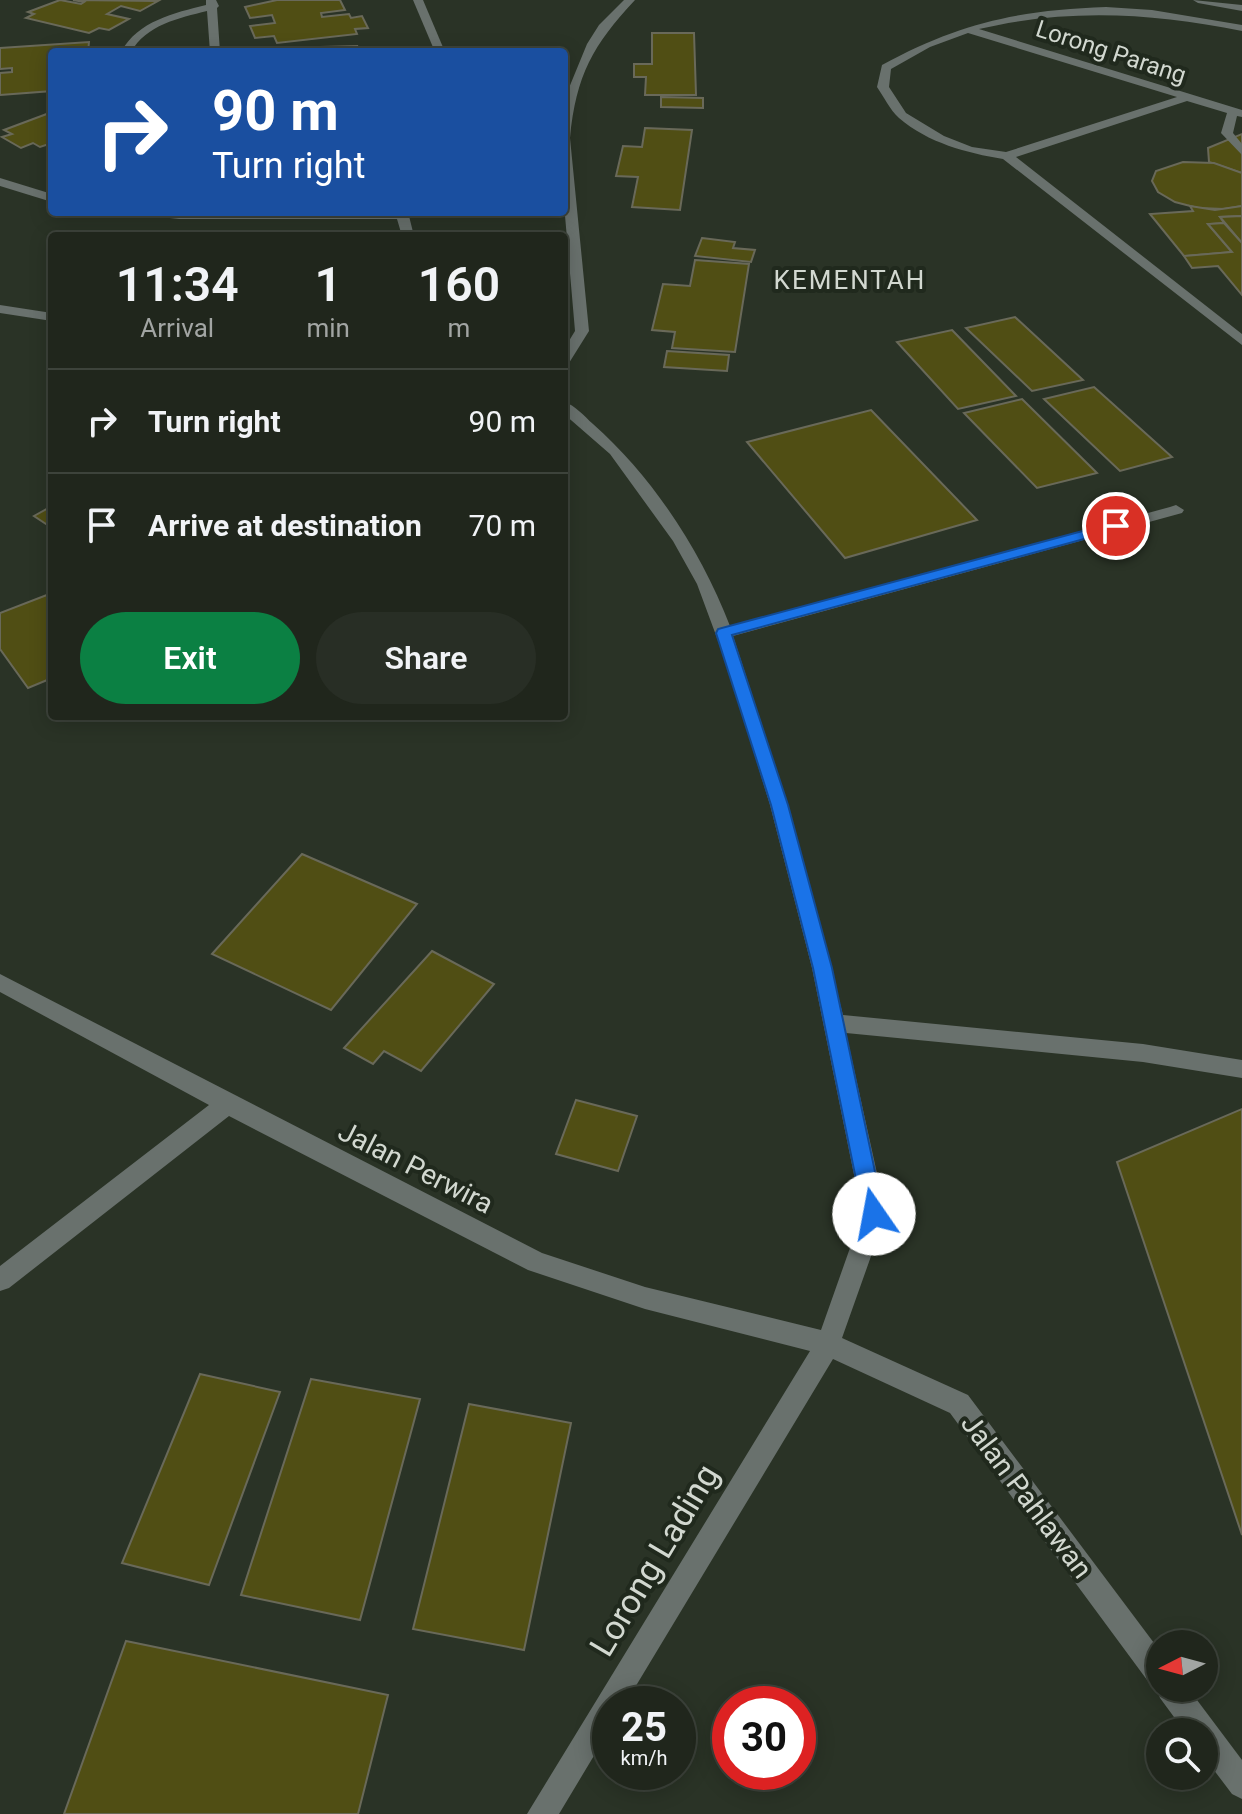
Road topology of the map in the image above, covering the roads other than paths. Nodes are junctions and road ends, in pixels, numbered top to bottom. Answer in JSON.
{"nodes":[{"id":1,"x":418,"y":0,"type":"edge"},
{"id":2,"x":630,"y":0,"type":"edge"},
{"id":3,"x":1131,"y":0,"type":"edge"},
{"id":4,"x":1198,"y":0,"type":"edge"},
{"id":5,"x":212,"y":3,"type":"edge"},
{"id":6,"x":1105,"y":4,"type":"junction"},
{"id":7,"x":1242,"y":8,"type":"edge"},
{"id":8,"x":1242,"y":28,"type":"edge"},
{"id":9,"x":967,"y":29,"type":"junction"},
{"id":10,"x":127,"y":48,"type":"edge"},
{"id":11,"x":215,"y":48,"type":"edge"},
{"id":12,"x":438,"y":48,"type":"edge"},
{"id":13,"x":1183,"y":99,"type":"junction"},
{"id":14,"x":568,"y":105,"type":"edge"},
{"id":15,"x":1237,"y":113,"type":"edge"},
{"id":16,"x":1242,"y":151,"type":"edge"},
{"id":17,"x":1007,"y":156,"type":"junction"},
{"id":18,"x":568,"y":181,"type":"edge"},
{"id":19,"x":0,"y":182,"type":"edge"},
{"id":20,"x":48,"y":197,"type":"edge"},
{"id":21,"x":0,"y":309,"type":"edge"},
{"id":22,"x":48,"y":316,"type":"edge"},
{"id":23,"x":1242,"y":341,"type":"edge"},
{"id":24,"x":568,"y":354,"type":"edge"},
{"id":25,"x":568,"y":410,"type":"edge"},
{"id":26,"x":1176,"y":510,"type":"dead end"},
{"id":27,"x":724,"y":633,"type":"junction"},
{"id":28,"x":0,"y":982,"type":"edge"},
{"id":29,"x":834,"y":1023,"type":"junction"},
{"id":30,"x":1242,"y":1069,"type":"edge"},
{"id":31,"x":227,"y":1104,"type":"junction"},
{"id":32,"x":0,"y":1280,"type":"edge"},
{"id":33,"x":828,"y":1344,"type":"junction"},
{"id":34,"x":1146,"y":1655,"type":"edge"},
{"id":35,"x":1181,"y":1702,"type":"edge"},
{"id":36,"x":1193,"y":1718,"type":"edge"},
{"id":37,"x":1218,"y":1751,"type":"edge"},
{"id":38,"x":1242,"y":1784,"type":"edge"},
{"id":39,"x":542,"y":1814,"type":"edge"}],
"edges":[{"from":1,"to":12,"type":"street"},
{"from":2,"to":14,"type":"street"},
{"from":3,"to":6,"type":"street"},
{"from":4,"to":7,"type":"street"},
{"from":5,"to":10,"type":"street"},
{"from":5,"to":11,"type":"street"},
{"from":6,"to":8,"type":"street"},
{"from":6,"to":9,"type":"street"},
{"from":9,"to":13,"type":"street","name":"Lorong Parang"},
{"from":9,"to":17,"type":"street"},
{"from":13,"to":15,"type":"street","name":"Lorong Parang"},
{"from":13,"to":17,"type":"street"},
{"from":15,"to":16,"type":"street"},
{"from":17,"to":23,"type":"street"},
{"from":18,"to":24,"type":"street"},
{"from":19,"to":20,"type":"street"},
{"from":21,"to":22,"type":"street"},
{"from":25,"to":27,"type":"street"},
{"from":26,"to":27,"type":"street"},
{"from":27,"to":29,"type":"street"},
{"from":28,"to":31,"type":"street","name":"Jalan Perwira"},
{"from":29,"to":30,"type":"street"},
{"from":29,"to":33,"type":"street"},
{"from":31,"to":32,"type":"street"},
{"from":31,"to":33,"type":"street","name":"Jalan Perwira"},
{"from":33,"to":34,"type":"street","name":"Jalan Pahlawan"},
{"from":33,"to":39,"type":"street","name":"Lorong Lading"},
{"from":35,"to":36,"type":"street"},
{"from":37,"to":38,"type":"street"}]}
